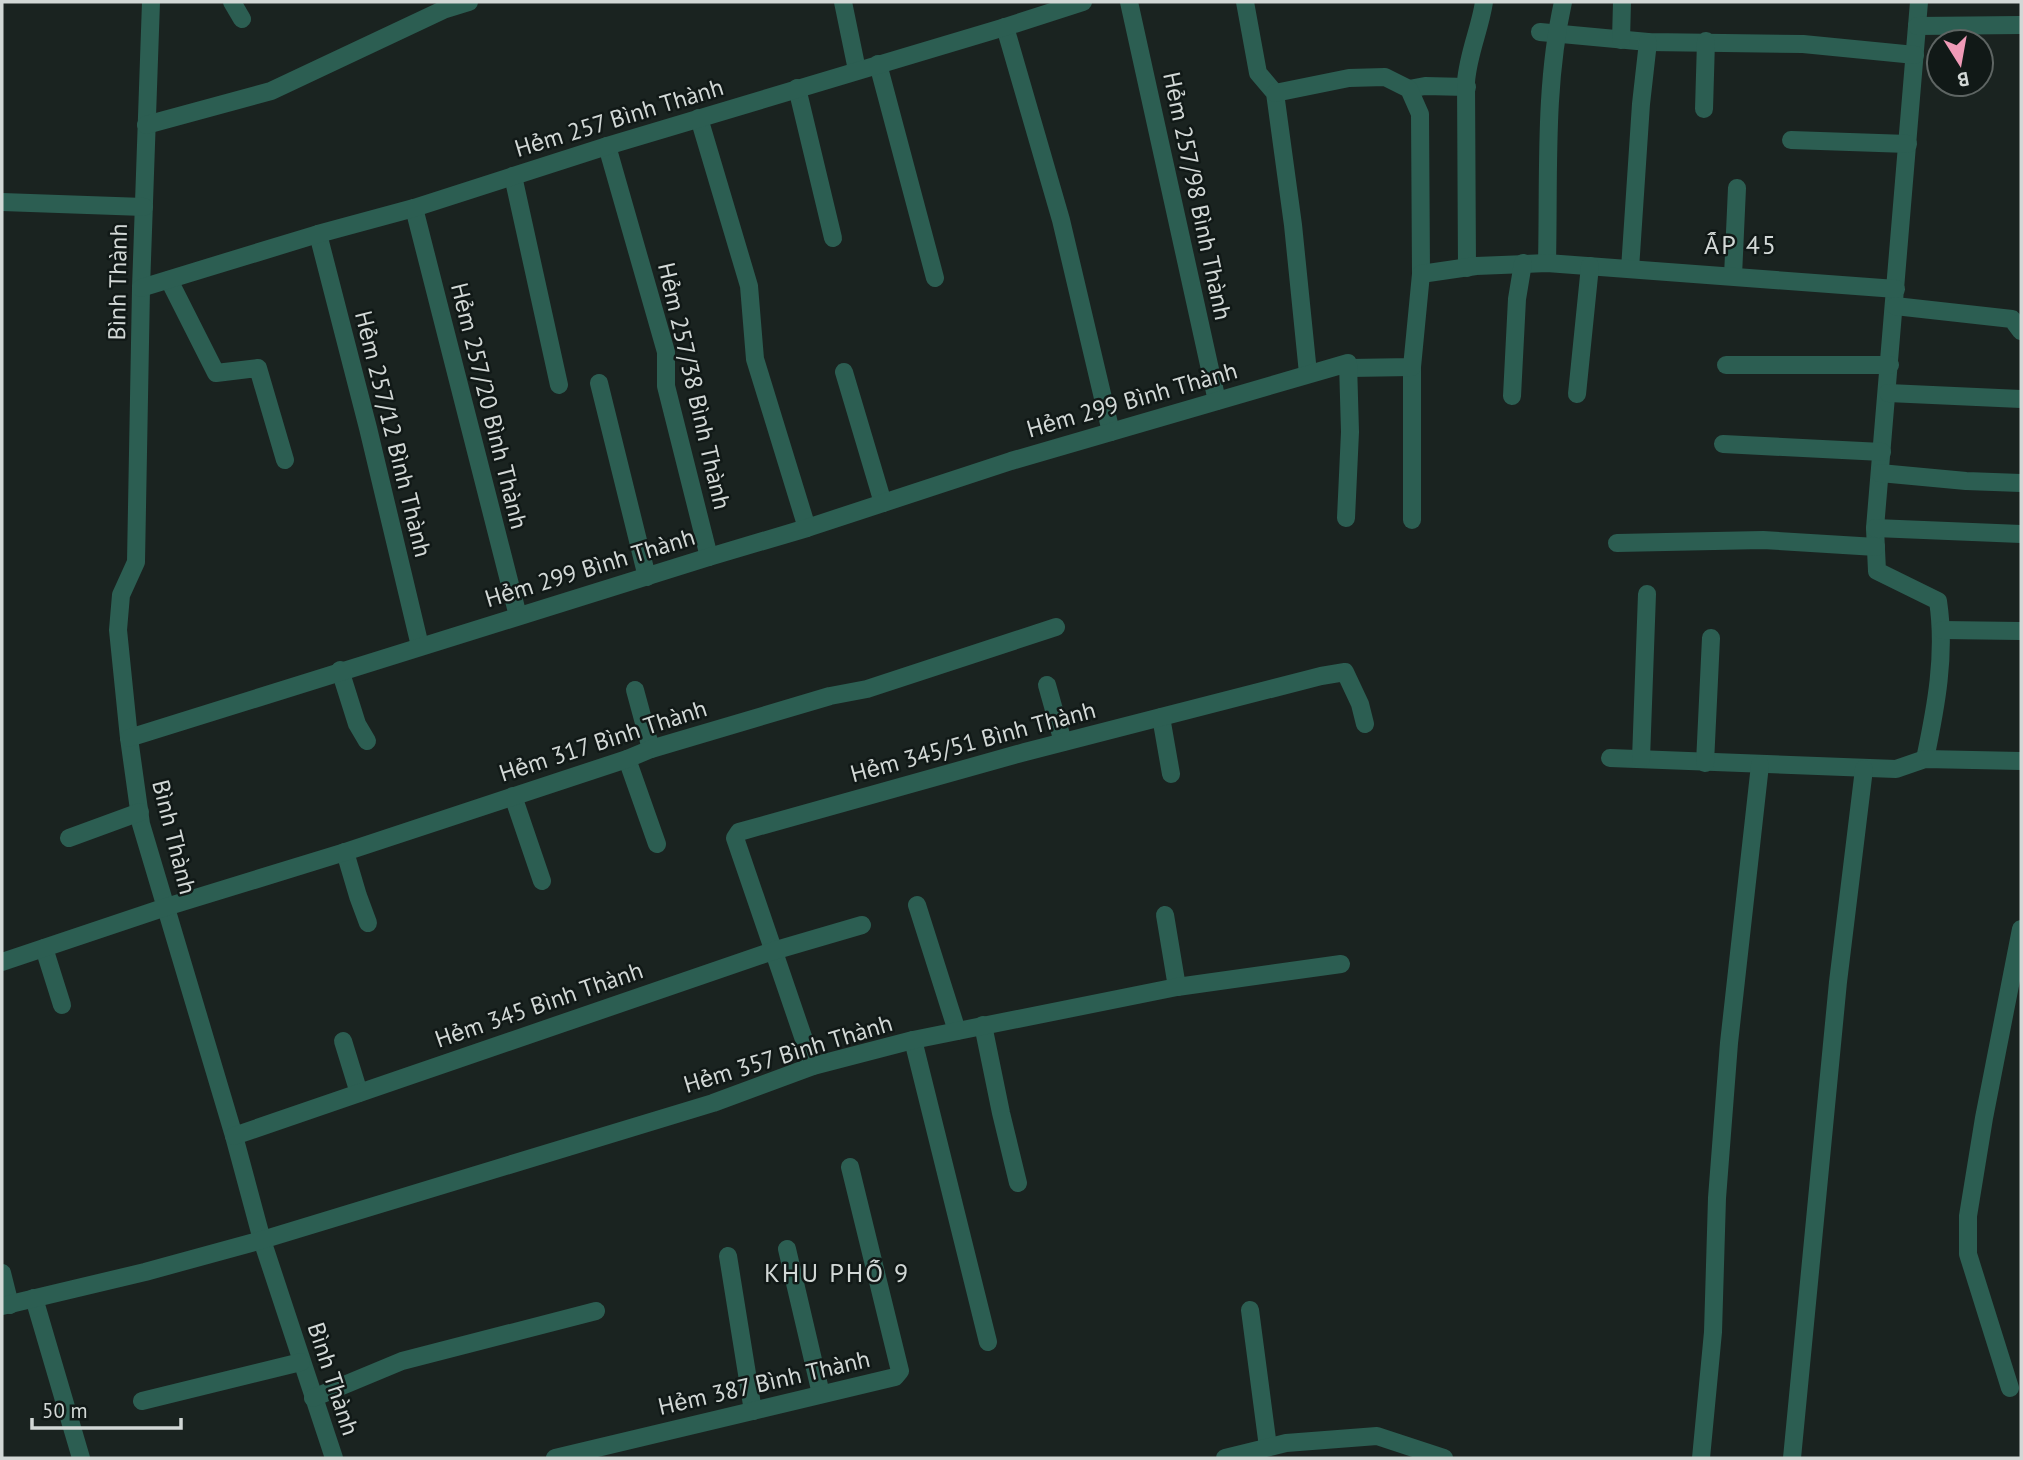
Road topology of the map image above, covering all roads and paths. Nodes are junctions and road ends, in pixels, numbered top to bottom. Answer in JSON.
{"nodes":[{"id":1,"x":150,"y":2,"type":"edge"},
{"id":2,"x":232,"y":2,"type":"edge"},
{"id":3,"x":469,"y":2,"type":"edge"},
{"id":4,"x":843,"y":2,"type":"edge"},
{"id":5,"x":1083,"y":2,"type":"edge"},
{"id":6,"x":1129,"y":2,"type":"edge"},
{"id":7,"x":1245,"y":2,"type":"edge"},
{"id":8,"x":1484,"y":2,"type":"edge"},
{"id":9,"x":1563,"y":2,"type":"edge"},
{"id":10,"x":1622,"y":2,"type":"edge"},
{"id":11,"x":1919,"y":2,"type":"edge"},
{"id":12,"x":242,"y":19,"type":"dead end"},
{"id":13,"x":2021,"y":24,"type":"edge"},
{"id":14,"x":1917,"y":26,"type":"junction"},
{"id":15,"x":1005,"y":27,"type":"junction"},
{"id":16,"x":1548,"y":33,"type":"junction"},
{"id":17,"x":1621,"y":40,"type":"junction"},
{"id":18,"x":1706,"y":41,"type":"junction"},
{"id":19,"x":1648,"y":42,"type":"junction"},
{"id":20,"x":1915,"y":55,"type":"junction"},
{"id":21,"x":878,"y":64,"type":"junction"},
{"id":22,"x":857,"y":70,"type":"junction"},
{"id":23,"x":1466,"y":87,"type":"junction"},
{"id":24,"x":797,"y":88,"type":"junction"},
{"id":25,"x":1409,"y":89,"type":"junction"},
{"id":26,"x":1275,"y":93,"type":"junction"},
{"id":27,"x":1704,"y":109,"type":"dead end"},
{"id":28,"x":699,"y":118,"type":"junction"},
{"id":29,"x":146,"y":125,"type":"junction"},
{"id":30,"x":1791,"y":140,"type":"dead end"},
{"id":31,"x":1908,"y":144,"type":"junction"},
{"id":32,"x":607,"y":146,"type":"junction"},
{"id":33,"x":513,"y":176,"type":"junction"},
{"id":34,"x":1737,"y":188,"type":"dead end"},
{"id":35,"x":2,"y":202,"type":"edge"},
{"id":36,"x":144,"y":207,"type":"junction"},
{"id":37,"x":414,"y":208,"type":"junction"},
{"id":38,"x":318,"y":234,"type":"junction"},
{"id":39,"x":833,"y":237,"type":"dead end"},
{"id":40,"x":1547,"y":262,"type":"junction"},
{"id":41,"x":1523,"y":263,"type":"junction"},
{"id":42,"x":1590,"y":266,"type":"junction"},
{"id":43,"x":1467,"y":268,"type":"junction"},
{"id":44,"x":1630,"y":269,"type":"junction"},
{"id":45,"x":1420,"y":274,"type":"junction"},
{"id":46,"x":1733,"y":276,"type":"junction"},
{"id":47,"x":936,"y":278,"type":"dead end"},
{"id":48,"x":169,"y":280,"type":"junction"},
{"id":49,"x":141,"y":288,"type":"junction"},
{"id":50,"x":1896,"y":298,"type":"junction"},
{"id":51,"x":2021,"y":331,"type":"edge"},
{"id":52,"x":1349,"y":365,"type":"junction"},
{"id":53,"x":1726,"y":365,"type":"dead end"},
{"id":54,"x":1890,"y":365,"type":"junction"},
{"id":55,"x":1412,"y":367,"type":"junction"},
{"id":56,"x":844,"y":372,"type":"dead end"},
{"id":57,"x":1308,"y":373,"type":"junction"},
{"id":58,"x":599,"y":383,"type":"dead end"},
{"id":59,"x":559,"y":385,"type":"dead end"},
{"id":60,"x":1888,"y":393,"type":"junction"},
{"id":61,"x":1577,"y":394,"type":"dead end"},
{"id":62,"x":1512,"y":396,"type":"dead end"},
{"id":63,"x":2021,"y":400,"type":"edge"},
{"id":64,"x":1217,"y":401,"type":"junction"},
{"id":65,"x":1111,"y":432,"type":"junction"},
{"id":66,"x":1723,"y":444,"type":"dead end"},
{"id":67,"x":1882,"y":452,"type":"junction"},
{"id":68,"x":285,"y":460,"type":"dead end"},
{"id":69,"x":1880,"y":473,"type":"junction"},
{"id":70,"x":2021,"y":483,"type":"edge"},
{"id":71,"x":883,"y":503,"type":"junction"},
{"id":72,"x":1346,"y":518,"type":"dead end"},
{"id":73,"x":1412,"y":520,"type":"dead end"},
{"id":74,"x":807,"y":528,"type":"junction"},
{"id":75,"x":1875,"y":528,"type":"junction"},
{"id":76,"x":2021,"y":534,"type":"edge"},
{"id":77,"x":1617,"y":542,"type":"dead end"},
{"id":78,"x":1876,"y":547,"type":"junction"},
{"id":79,"x":709,"y":556,"type":"junction"},
{"id":80,"x":647,"y":577,"type":"junction"},
{"id":81,"x":1647,"y":594,"type":"dead end"},
{"id":82,"x":518,"y":617,"type":"junction"},
{"id":83,"x":1056,"y":627,"type":"dead end"},
{"id":84,"x":1942,"y":630,"type":"junction"},
{"id":85,"x":2021,"y":631,"type":"edge"},
{"id":86,"x":1711,"y":638,"type":"dead end"},
{"id":87,"x":420,"y":646,"type":"junction"},
{"id":88,"x":341,"y":670,"type":"junction"},
{"id":89,"x":1047,"y":685,"type":"dead end"},
{"id":90,"x":635,"y":690,"type":"dead end"},
{"id":91,"x":1161,"y":717,"type":"junction"},
{"id":92,"x":1365,"y":724,"type":"dead end"},
{"id":93,"x":129,"y":737,"type":"junction"},
{"id":94,"x":367,"y":741,"type":"dead end"},
{"id":95,"x":1063,"y":742,"type":"junction"},
{"id":96,"x":651,"y":750,"type":"junction"},
{"id":97,"x":1610,"y":758,"type":"dead end"},
{"id":98,"x":1925,"y":759,"type":"junction"},
{"id":99,"x":627,"y":760,"type":"junction"},
{"id":100,"x":1641,"y":760,"type":"junction"},
{"id":101,"x":2021,"y":761,"type":"edge"},
{"id":102,"x":1705,"y":763,"type":"junction"},
{"id":103,"x":1760,"y":765,"type":"junction"},
{"id":104,"x":1864,"y":769,"type":"junction"},
{"id":105,"x":1171,"y":775,"type":"dead end"},
{"id":106,"x":513,"y":796,"type":"junction"},
{"id":107,"x":140,"y":812,"type":"junction"},
{"id":108,"x":69,"y":838,"type":"dead end"},
{"id":109,"x":657,"y":844,"type":"dead end"},
{"id":110,"x":345,"y":852,"type":"junction"},
{"id":111,"x":542,"y":881,"type":"dead end"},
{"id":112,"x":917,"y":905,"type":"dead end"},
{"id":113,"x":166,"y":907,"type":"junction"},
{"id":114,"x":1165,"y":915,"type":"dead end"},
{"id":115,"x":368,"y":923,"type":"dead end"},
{"id":116,"x":862,"y":925,"type":"dead end"},
{"id":117,"x":2021,"y":929,"type":"edge"},
{"id":118,"x":44,"y":948,"type":"junction"},
{"id":119,"x":773,"y":951,"type":"junction"},
{"id":120,"x":2,"y":962,"type":"edge"},
{"id":121,"x":1341,"y":964,"type":"dead end"},
{"id":122,"x":1177,"y":987,"type":"junction"},
{"id":123,"x":62,"y":1005,"type":"dead end"},
{"id":124,"x":983,"y":1025,"type":"junction"},
{"id":125,"x":957,"y":1031,"type":"junction"},
{"id":126,"x":913,"y":1040,"type":"junction"},
{"id":127,"x":343,"y":1041,"type":"dead end"},
{"id":128,"x":813,"y":1066,"type":"junction"},
{"id":129,"x":359,"y":1093,"type":"junction"},
{"id":130,"x":234,"y":1136,"type":"junction"},
{"id":131,"x":850,"y":1167,"type":"dead end"},
{"id":132,"x":1018,"y":1183,"type":"dead end"},
{"id":133,"x":261,"y":1240,"type":"junction"},
{"id":134,"x":787,"y":1249,"type":"dead end"},
{"id":135,"x":728,"y":1256,"type":"dead end"},
{"id":136,"x":2,"y":1273,"type":"edge"},
{"id":137,"x":34,"y":1298,"type":"junction"},
{"id":138,"x":6,"y":1305,"type":"edge"},
{"id":139,"x":1250,"y":1310,"type":"dead end"},
{"id":140,"x":596,"y":1311,"type":"dead end"},
{"id":141,"x":988,"y":1342,"type":"dead end"},
{"id":142,"x":301,"y":1362,"type":"junction"},
{"id":143,"x":2010,"y":1388,"type":"dead end"},
{"id":144,"x":821,"y":1394,"type":"junction"},
{"id":145,"x":313,"y":1398,"type":"junction"},
{"id":146,"x":142,"y":1401,"type":"dead end"},
{"id":147,"x":753,"y":1410,"type":"junction"},
{"id":148,"x":1268,"y":1447,"type":"junction"},
{"id":149,"x":81,"y":1458,"type":"edge"},
{"id":150,"x":334,"y":1458,"type":"edge"},
{"id":151,"x":555,"y":1458,"type":"edge"},
{"id":152,"x":1225,"y":1458,"type":"edge"},
{"id":153,"x":1444,"y":1458,"type":"edge"},
{"id":154,"x":1701,"y":1458,"type":"edge"},
{"id":155,"x":1792,"y":1458,"type":"edge"}],
"edges":[{"from":1,"to":29,"type":"street","name":"Bình Thành"},
{"from":2,"to":12,"type":"street"},
{"from":3,"to":29,"type":"street"},
{"from":4,"to":22,"type":"street"},
{"from":5,"to":15,"type":"street","name":"Hẻm 257 Bình Thành"},
{"from":6,"to":64,"type":"street","name":"Hẻm 257/98 Bình Thành"},
{"from":7,"to":26,"type":"street"},
{"from":8,"to":23,"type":"street"},
{"from":9,"to":16,"type":"street"},
{"from":10,"to":17,"type":"street"},
{"from":11,"to":14,"type":"street"},
{"from":13,"to":14,"type":"street"},
{"from":14,"to":20,"type":"street"},
{"from":15,"to":21,"type":"street","name":"Hẻm 257 Bình Thành"},
{"from":15,"to":65,"type":"street"},
{"from":16,"to":17,"type":"street"},
{"from":16,"to":40,"type":"street"},
{"from":17,"to":19,"type":"street"},
{"from":18,"to":19,"type":"street"},
{"from":18,"to":20,"type":"street"},
{"from":18,"to":27,"type":"street"},
{"from":19,"to":44,"type":"street"},
{"from":20,"to":31,"type":"street"},
{"from":21,"to":22,"type":"street","name":"Hẻm 257 Bình Thành"},
{"from":21,"to":47,"type":"street"},
{"from":22,"to":24,"type":"street","name":"Hẻm 257 Bình Thành"},
{"from":23,"to":25,"type":"street"},
{"from":23,"to":43,"type":"street"},
{"from":24,"to":28,"type":"street","name":"Hẻm 257 Bình Thành"},
{"from":24,"to":39,"type":"street"},
{"from":25,"to":26,"type":"street"},
{"from":25,"to":45,"type":"street"},
{"from":26,"to":57,"type":"street"},
{"from":28,"to":32,"type":"street","name":"Hẻm 257 Bình Thành"},
{"from":28,"to":74,"type":"street"},
{"from":29,"to":36,"type":"street","name":"Bình Thành"},
{"from":30,"to":31,"type":"street"},
{"from":31,"to":50,"type":"street"},
{"from":32,"to":33,"type":"street","name":"Hẻm 257 Bình Thành"},
{"from":32,"to":79,"type":"street","name":"Hẻm 257/38 Bình Thành"},
{"from":33,"to":37,"type":"street","name":"Hẻm 257 Bình Thành"},
{"from":33,"to":59,"type":"street"},
{"from":34,"to":46,"type":"street"},
{"from":35,"to":36,"type":"street","name":"Bình Thành"},
{"from":36,"to":49,"type":"street","name":"Bình Thành"},
{"from":37,"to":38,"type":"street","name":"Hẻm 257 Bình Thành"},
{"from":37,"to":82,"type":"street","name":"Hẻm 257/20 Bình Thành"},
{"from":38,"to":48,"type":"street","name":"Hẻm 257 Bình Thành"},
{"from":38,"to":87,"type":"street","name":"Hẻm 257/12 Bình Thành"},
{"from":40,"to":41,"type":"street"},
{"from":40,"to":42,"type":"street"},
{"from":41,"to":43,"type":"street"},
{"from":41,"to":62,"type":"street"},
{"from":42,"to":44,"type":"street"},
{"from":42,"to":61,"type":"street"},
{"from":43,"to":45,"type":"street"},
{"from":44,"to":46,"type":"street"},
{"from":45,"to":55,"type":"street"},
{"from":46,"to":50,"type":"street"},
{"from":48,"to":49,"type":"street","name":"Hẻm 257 Bình Thành"},
{"from":48,"to":68,"type":"street"},
{"from":49,"to":93,"type":"street","name":"Bình Thành"},
{"from":50,"to":51,"type":"street"},
{"from":50,"to":54,"type":"street"},
{"from":52,"to":55,"type":"street","name":"Hẻm 299 Bình Thành"},
{"from":52,"to":57,"type":"street","name":"Hẻm 299 Bình Thành"},
{"from":52,"to":72,"type":"street"},
{"from":53,"to":54,"type":"street"},
{"from":54,"to":60,"type":"street"},
{"from":55,"to":73,"type":"street"},
{"from":56,"to":71,"type":"street"},
{"from":57,"to":64,"type":"street","name":"Hẻm 299 Bình Thành"},
{"from":58,"to":80,"type":"street"},
{"from":60,"to":63,"type":"street"},
{"from":60,"to":67,"type":"street"},
{"from":64,"to":65,"type":"street","name":"Hẻm 299 Bình Thành"},
{"from":65,"to":71,"type":"street","name":"Hẻm 299 Bình Thành"},
{"from":66,"to":67,"type":"street"},
{"from":67,"to":69,"type":"street"},
{"from":69,"to":70,"type":"street"},
{"from":69,"to":75,"type":"street"},
{"from":71,"to":74,"type":"street","name":"Hẻm 299 Bình Thành"},
{"from":74,"to":79,"type":"street","name":"Hẻm 299 Bình Thành"},
{"from":75,"to":76,"type":"street"},
{"from":75,"to":78,"type":"street"},
{"from":77,"to":78,"type":"street"},
{"from":78,"to":84,"type":"street"},
{"from":79,"to":80,"type":"street","name":"Hẻm 299 Bình Thành"},
{"from":80,"to":82,"type":"street","name":"Hẻm 299 Bình Thành"},
{"from":81,"to":100,"type":"street"},
{"from":82,"to":87,"type":"street","name":"Hẻm 299 Bình Thành"},
{"from":83,"to":96,"type":"street","name":"Hẻm 317 Bình Thành"},
{"from":84,"to":85,"type":"street"},
{"from":84,"to":98,"type":"street"},
{"from":86,"to":102,"type":"street"},
{"from":87,"to":88,"type":"street","name":"Hẻm 299 Bình Thành"},
{"from":88,"to":93,"type":"street","name":"Hẻm 299 Bình Thành"},
{"from":88,"to":94,"type":"street"},
{"from":89,"to":95,"type":"street"},
{"from":90,"to":96,"type":"street"},
{"from":91,"to":92,"type":"street","name":"Hẻm 345/51 Bình Thành"},
{"from":91,"to":95,"type":"street","name":"Hẻm 345/51 Bình Thành"},
{"from":91,"to":105,"type":"street"},
{"from":93,"to":107,"type":"street","name":"Bình Thành"},
{"from":95,"to":119,"type":"street","name":"Hẻm 345/51 Bình Thành"},
{"from":96,"to":99,"type":"street","name":"Hẻm 317 Bình Thành"},
{"from":97,"to":100,"type":"street"},
{"from":98,"to":101,"type":"street"},
{"from":98,"to":104,"type":"street"},
{"from":99,"to":106,"type":"street","name":"Hẻm 317 Bình Thành"},
{"from":99,"to":109,"type":"street"},
{"from":100,"to":102,"type":"street"},
{"from":102,"to":103,"type":"street"},
{"from":103,"to":104,"type":"street"},
{"from":103,"to":154,"type":"street"},
{"from":104,"to":155,"type":"street"},
{"from":106,"to":110,"type":"street","name":"Hẻm 317 Bình Thành"},
{"from":106,"to":111,"type":"street"},
{"from":107,"to":108,"type":"street"},
{"from":107,"to":113,"type":"street","name":"Bình Thành"},
{"from":110,"to":113,"type":"street","name":"Hẻm 317 Bình Thành"},
{"from":110,"to":115,"type":"street"},
{"from":112,"to":125,"type":"street"},
{"from":113,"to":118,"type":"street","name":"Hẻm 317 Bình Thành"},
{"from":113,"to":130,"type":"street","name":"Bình Thành"},
{"from":114,"to":122,"type":"street"},
{"from":116,"to":119,"type":"street","name":"Hẻm 345 Bình Thành"},
{"from":117,"to":143,"type":"street"},
{"from":118,"to":120,"type":"street","name":"Hẻm 317 Bình Thành"},
{"from":118,"to":123,"type":"street"},
{"from":119,"to":128,"type":"street"},
{"from":119,"to":129,"type":"street","name":"Hẻm 345 Bình Thành"},
{"from":121,"to":122,"type":"street","name":"Hẻm 357 Bình Thành"},
{"from":122,"to":124,"type":"street","name":"Hẻm 357 Bình Thành"},
{"from":124,"to":125,"type":"street","name":"Hẻm 357 Bình Thành"},
{"from":124,"to":132,"type":"street"},
{"from":125,"to":126,"type":"street","name":"Hẻm 357 Bình Thành"},
{"from":126,"to":128,"type":"street","name":"Hẻm 357 Bình Thành"},
{"from":126,"to":141,"type":"street"},
{"from":127,"to":129,"type":"street"},
{"from":128,"to":133,"type":"street","name":"Hẻm 357 Bình Thành"},
{"from":129,"to":130,"type":"street","name":"Hẻm 345 Bình Thành"},
{"from":130,"to":133,"type":"street","name":"Bình Thành"},
{"from":131,"to":144,"type":"street","name":"Hẻm 387 Bình Thành"},
{"from":133,"to":137,"type":"street","name":"Hẻm 357 Bình Thành"},
{"from":133,"to":142,"type":"street","name":"Bình Thành"},
{"from":134,"to":144,"type":"street"},
{"from":135,"to":147,"type":"street"},
{"from":136,"to":138,"type":"street"},
{"from":137,"to":138,"type":"street","name":"Hẻm 357 Bình Thành"},
{"from":137,"to":149,"type":"street"},
{"from":139,"to":148,"type":"street"},
{"from":140,"to":145,"type":"street"},
{"from":142,"to":145,"type":"street","name":"Bình Thành"},
{"from":142,"to":146,"type":"street"},
{"from":144,"to":147,"type":"street","name":"Hẻm 387 Bình Thành"},
{"from":145,"to":150,"type":"street","name":"Bình Thành"},
{"from":147,"to":151,"type":"street","name":"Hẻm 387 Bình Thành"},
{"from":148,"to":152,"type":"street"},
{"from":148,"to":153,"type":"street"}]}
